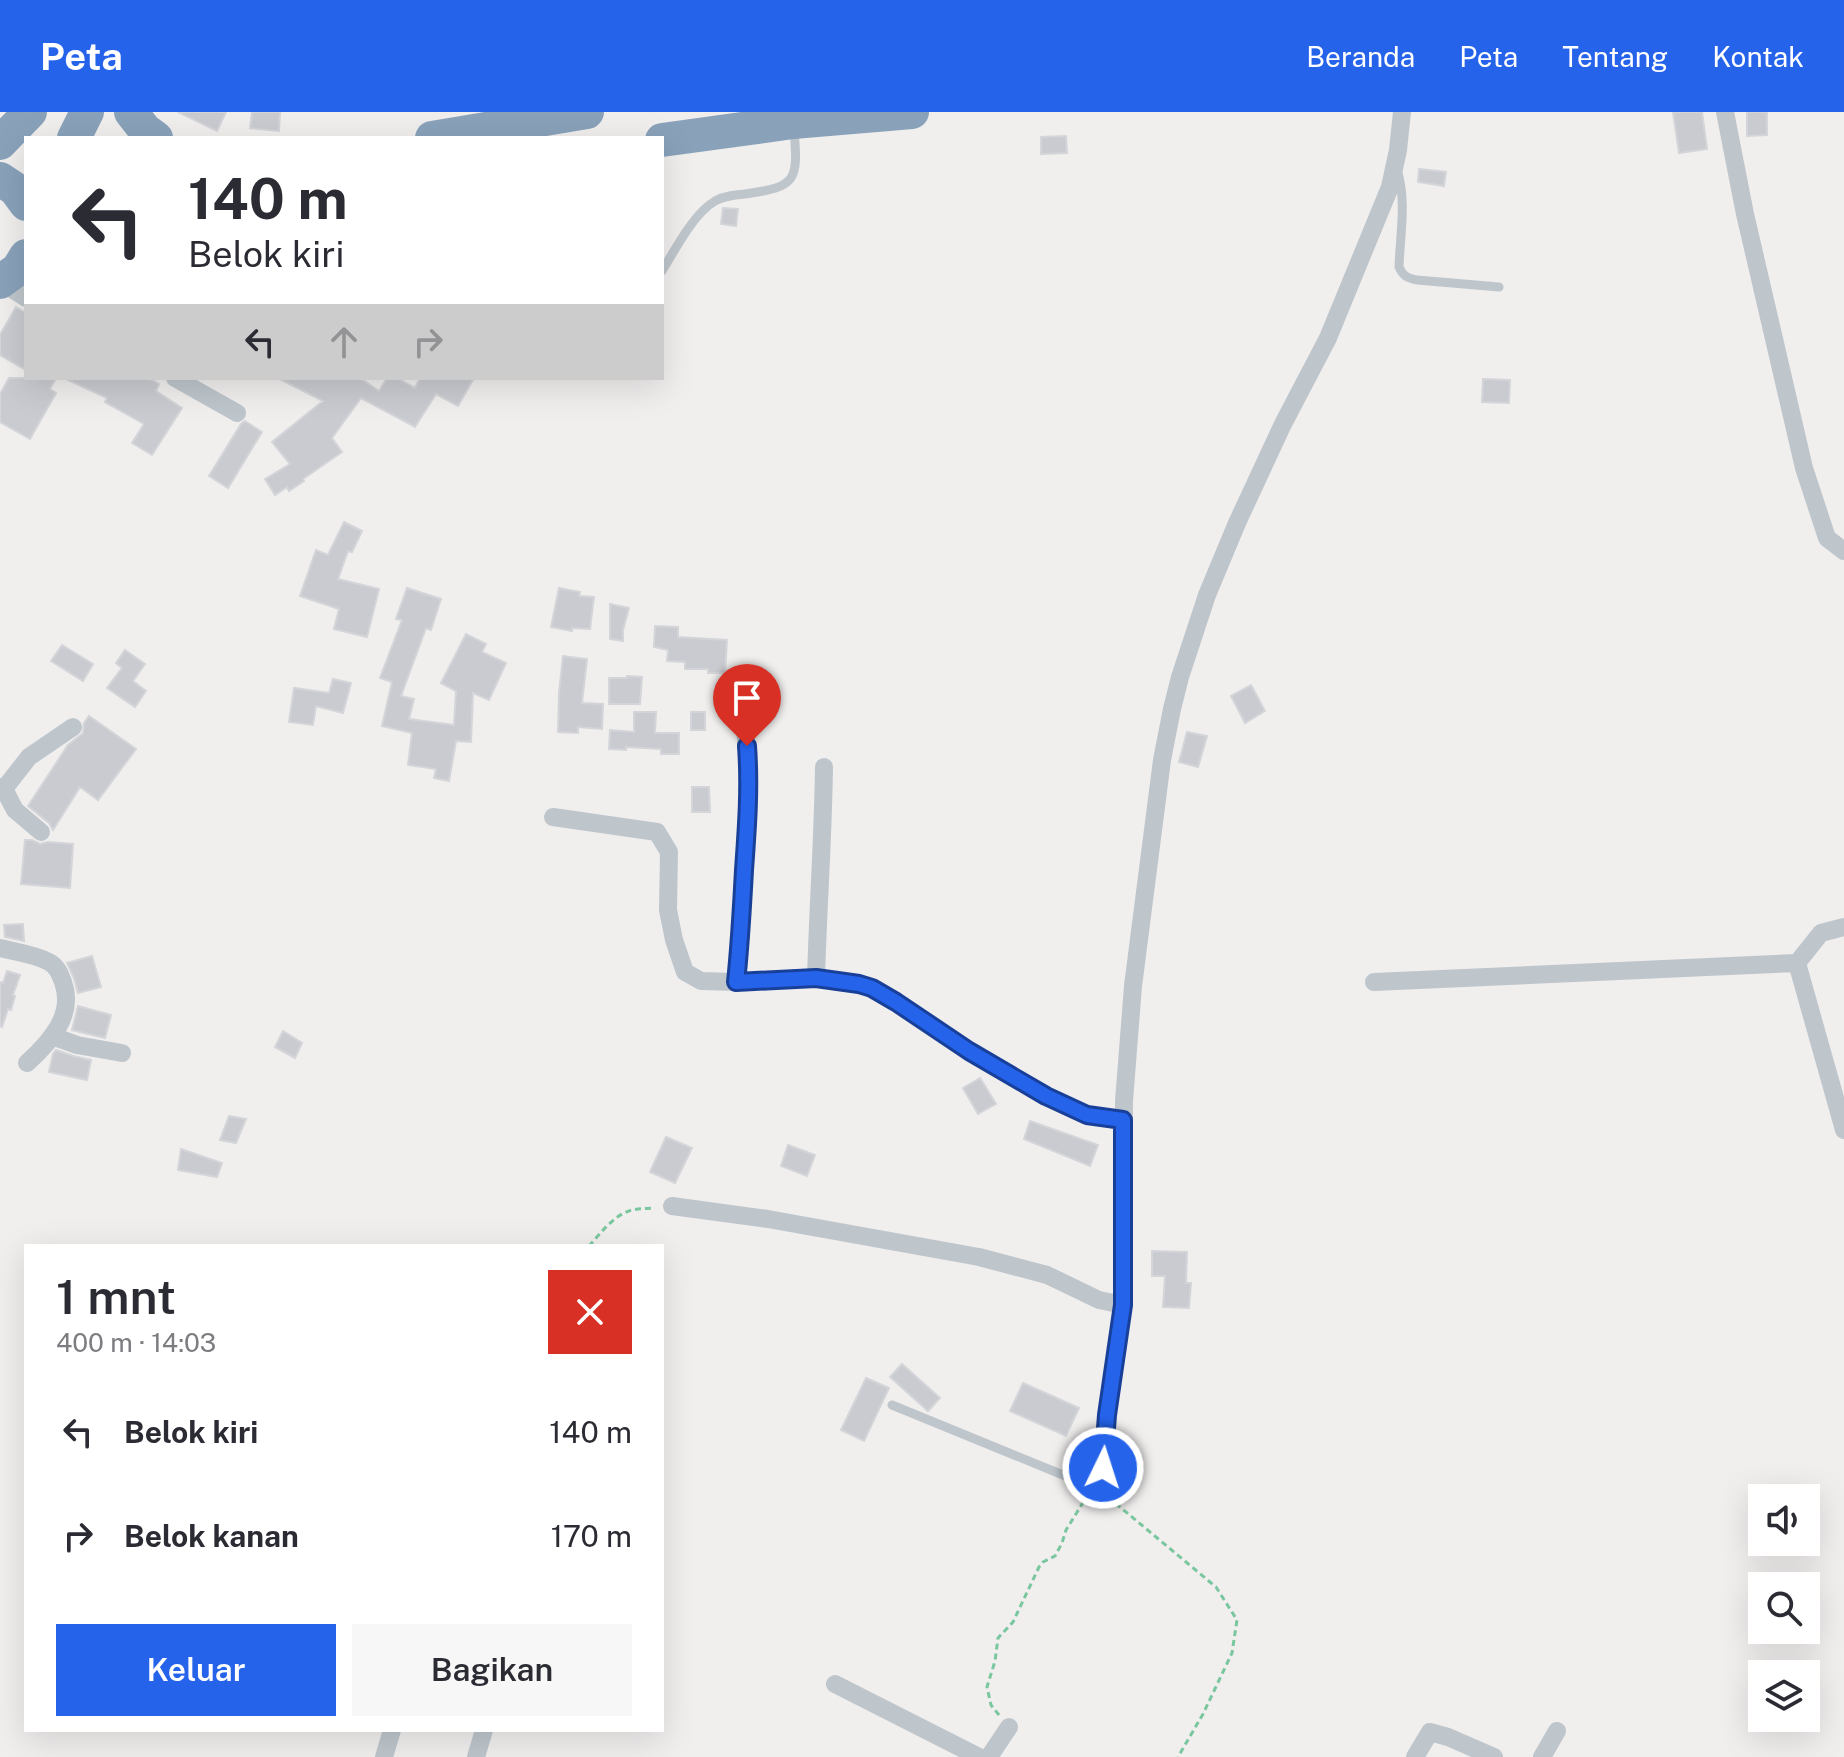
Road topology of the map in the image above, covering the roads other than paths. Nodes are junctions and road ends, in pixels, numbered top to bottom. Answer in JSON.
{"nodes":[{"id":1,"x":30,"y":112,"type":"edge"},
{"id":2,"x":87,"y":112,"type":"edge"},
{"id":3,"x":131,"y":112,"type":"edge"},
{"id":4,"x":587,"y":112,"type":"edge"},
{"id":5,"x":906,"y":112,"type":"edge"},
{"id":6,"x":912,"y":112,"type":"edge"},
{"id":7,"x":1402,"y":112,"type":"edge"},
{"id":8,"x":1725,"y":112,"type":"edge"},
{"id":9,"x":793,"y":122,"type":"junction"},
{"id":10,"x":75,"y":136,"type":"edge"},
{"id":11,"x":153,"y":136,"type":"edge"},
{"id":12,"x":444,"y":136,"type":"edge"},
{"id":13,"x":664,"y":140,"type":"edge"},
{"id":14,"x":0,"y":143,"type":"edge"},
{"id":15,"x":1395,"y":162,"type":"junction"},
{"id":16,"x":0,"y":179,"type":"edge"},
{"id":17,"x":24,"y":200,"type":"edge"},
{"id":18,"x":664,"y":268,"type":"edge"},
{"id":19,"x":1499,"y":287,"type":"dead end"},
{"id":20,"x":179,"y":380,"type":"edge"},
{"id":21,"x":237,"y":413,"type":"dead end"},
{"id":22,"x":1844,"y":551,"type":"edge"},
{"id":23,"x":73,"y":727,"type":"dead end"},
{"id":24,"x":745,"y":729,"type":"dead end"},
{"id":25,"x":824,"y":767,"type":"dead end"},
{"id":26,"x":2,"y":788,"type":"edge"},
{"id":27,"x":553,"y":817,"type":"dead end"},
{"id":28,"x":41,"y":832,"type":"dead end"},
{"id":29,"x":1844,"y":927,"type":"edge"},
{"id":30,"x":0,"y":948,"type":"edge"},
{"id":31,"x":1797,"y":963,"type":"junction"},
{"id":32,"x":816,"y":978,"type":"junction"},
{"id":33,"x":736,"y":982,"type":"junction"},
{"id":34,"x":1374,"y":982,"type":"dead end"},
{"id":35,"x":52,"y":1036,"type":"junction"},
{"id":36,"x":122,"y":1053,"type":"dead end"},
{"id":37,"x":27,"y":1063,"type":"dead end"},
{"id":38,"x":1840,"y":1102,"type":"edge"},
{"id":39,"x":1123,"y":1120,"type":"junction"},
{"id":40,"x":1844,"y":1130,"type":"edge"},
{"id":41,"x":672,"y":1206,"type":"road end"},
{"id":42,"x":1123,"y":1305,"type":"junction"},
{"id":43,"x":892,"y":1405,"type":"dead end"},
{"id":44,"x":835,"y":1684,"type":"dead end"},
{"id":45,"x":1009,"y":1727,"type":"road end"},
{"id":46,"x":1557,"y":1731,"type":"dead end"},
{"id":47,"x":391,"y":1732,"type":"edge"},
{"id":48,"x":483,"y":1732,"type":"edge"},
{"id":49,"x":384,"y":1757,"type":"edge"},
{"id":50,"x":476,"y":1757,"type":"edge"},
{"id":51,"x":979,"y":1757,"type":"edge"},
{"id":52,"x":989,"y":1757,"type":"edge"},
{"id":53,"x":1415,"y":1757,"type":"edge"},
{"id":54,"x":1494,"y":1757,"type":"edge"},
{"id":55,"x":1542,"y":1757,"type":"edge"}],
"edges":[{"from":1,"to":14,"type":"highway"},
{"from":2,"to":10,"type":"highway"},
{"from":3,"to":11,"type":"highway"},
{"from":4,"to":12,"type":"highway"},
{"from":5,"to":6,"type":"highway"},
{"from":5,"to":9,"type":"highway"},
{"from":7,"to":15,"type":"street"},
{"from":8,"to":22,"type":"street"},
{"from":9,"to":13,"type":"highway"},
{"from":9,"to":18,"type":"lane"},
{"from":15,"to":19,"type":"lane"},
{"from":15,"to":39,"type":"street"},
{"from":16,"to":17,"type":"highway"},
{"from":20,"to":21,"type":"street"},
{"from":23,"to":26,"type":"street"},
{"from":24,"to":33,"type":"street"},
{"from":25,"to":32,"type":"street"},
{"from":26,"to":28,"type":"street"},
{"from":27,"to":33,"type":"street"},
{"from":29,"to":31,"type":"street"},
{"from":30,"to":35,"type":"street"},
{"from":31,"to":34,"type":"street"},
{"from":31,"to":38,"type":"street"},
{"from":32,"to":33,"type":"street"},
{"from":32,"to":39,"type":"street"},
{"from":35,"to":36,"type":"street"},
{"from":35,"to":37,"type":"street"},
{"from":38,"to":40,"type":"street"},
{"from":39,"to":42,"type":"street"},
{"from":41,"to":42,"type":"street"},
{"from":42,"to":43,"type":"lane"},
{"from":44,"to":51,"type":"street"},
{"from":45,"to":52,"type":"street"},
{"from":46,"to":55,"type":"street"},
{"from":47,"to":49,"type":"street"},
{"from":48,"to":50,"type":"street"},
{"from":53,"to":54,"type":"street"}]}
